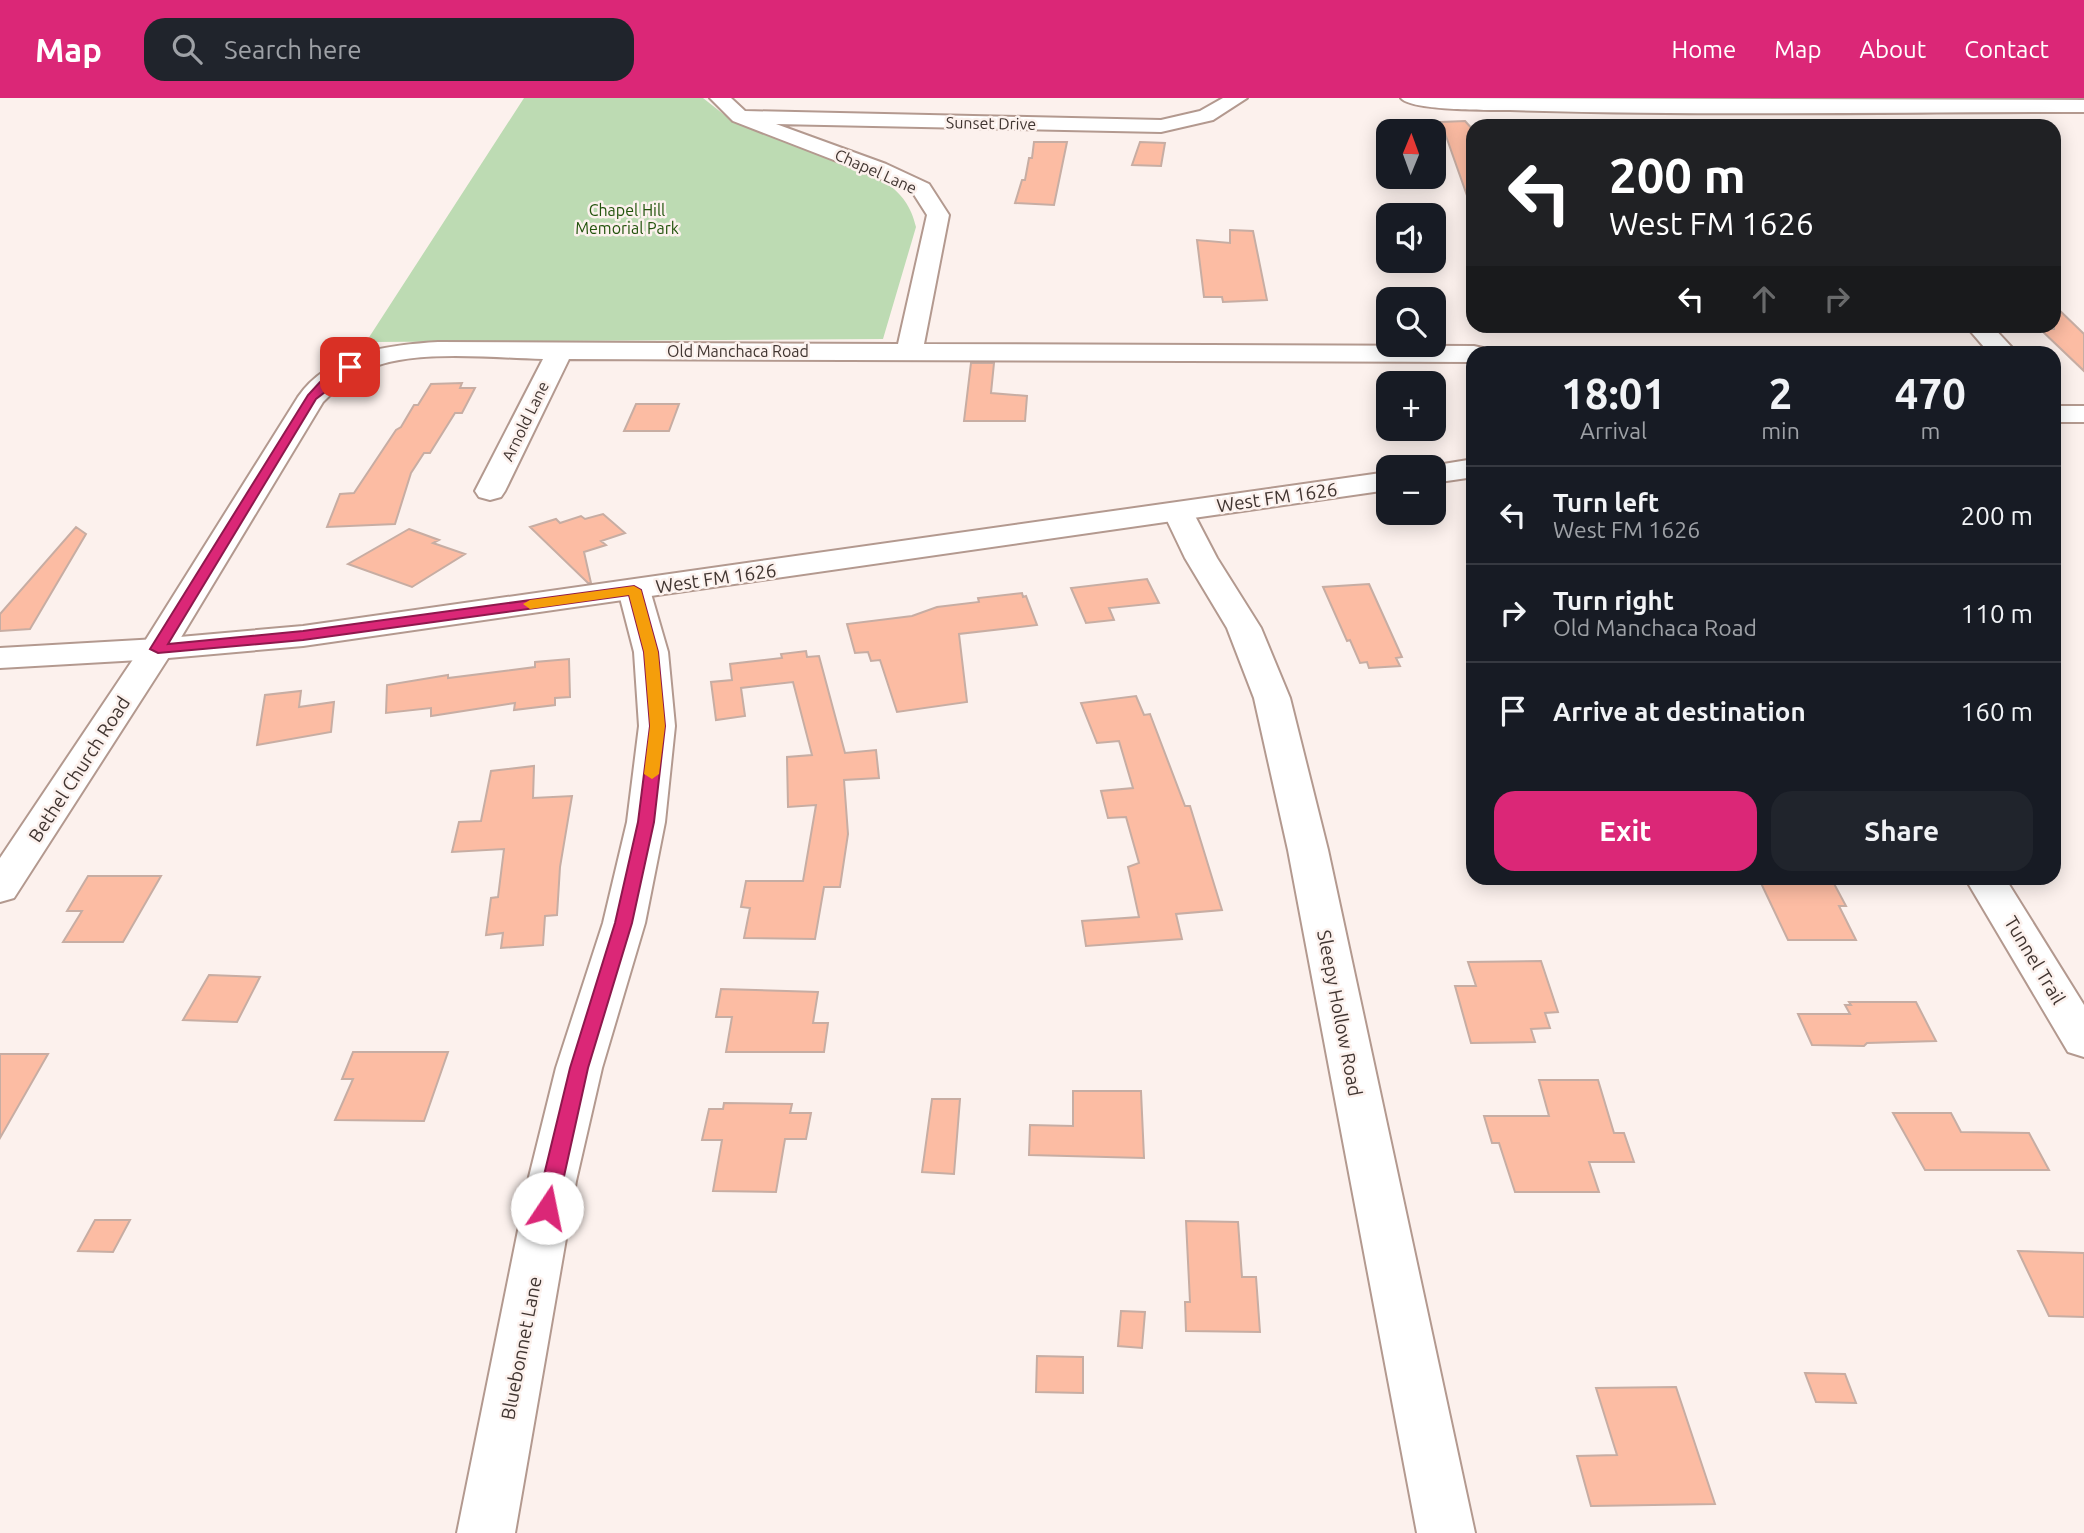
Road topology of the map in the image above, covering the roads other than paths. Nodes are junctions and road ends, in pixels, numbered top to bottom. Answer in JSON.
{"nodes":[{"id":1,"x":720,"y":98,"type":"edge"},
{"id":2,"x":1237,"y":98,"type":"edge"},
{"id":3,"x":1411,"y":98,"type":"edge"},
{"id":4,"x":2084,"y":106,"type":"edge"},
{"id":5,"x":1774,"y":112,"type":"edge"},
{"id":6,"x":740,"y":117,"type":"junction"},
{"id":7,"x":1985,"y":333,"type":"edge"},
{"id":8,"x":1997,"y":346,"type":"edge"},
{"id":9,"x":560,"y":351,"type":"junction"},
{"id":10,"x":910,"y":351,"type":"junction"},
{"id":11,"x":1466,"y":354,"type":"edge"},
{"id":12,"x":1466,"y":469,"type":"edge"},
{"id":13,"x":1446,"y":472,"type":"edge"},
{"id":14,"x":1376,"y":483,"type":"edge"},
{"id":15,"x":490,"y":491,"type":"dead end"},
{"id":16,"x":1178,"y":512,"type":"junction"},
{"id":17,"x":634,"y":590,"type":"junction"},
{"id":18,"x":158,"y":649,"type":"junction"},
{"id":19,"x":0,"y":658,"type":"edge"},
{"id":20,"x":1989,"y":885,"type":"edge"},
{"id":21,"x":0,"y":889,"type":"edge"},
{"id":22,"x":2084,"y":1041,"type":"edge"},
{"id":23,"x":486,"y":1533,"type":"edge"},
{"id":24,"x":1446,"y":1533,"type":"edge"}],
"edges":[{"from":1,"to":6,"type":"street","name":"Chapel Lane"},
{"from":2,"to":6,"type":"street","name":"Sunset Drive"},
{"from":3,"to":5,"type":"street"},
{"from":4,"to":5,"type":"street"},
{"from":6,"to":10,"type":"street","name":"Chapel Lane"},
{"from":7,"to":8,"type":"street"},
{"from":9,"to":10,"type":"street","name":"Old Manchaca Road"},
{"from":9,"to":15,"type":"street","name":"Arnold Lane"},
{"from":9,"to":18,"type":"street","name":"Old Manchaca Road"},
{"from":10,"to":11,"type":"street","name":"Old Manchaca Road"},
{"from":12,"to":13,"type":"street"},
{"from":14,"to":16,"type":"street","name":"West FM 1626"},
{"from":16,"to":17,"type":"street","name":"West FM 1626"},
{"from":16,"to":24,"type":"street","name":"Sleepy Hollow Road"},
{"from":17,"to":18,"type":"street","name":"West FM 1626"},
{"from":17,"to":23,"type":"street","name":"Bluebonnet Lane"},
{"from":18,"to":19,"type":"street","name":"West FM 1626"},
{"from":18,"to":21,"type":"street","name":"Bethel Church Road"},
{"from":20,"to":22,"type":"street","name":"Tunnel Trail"}]}
